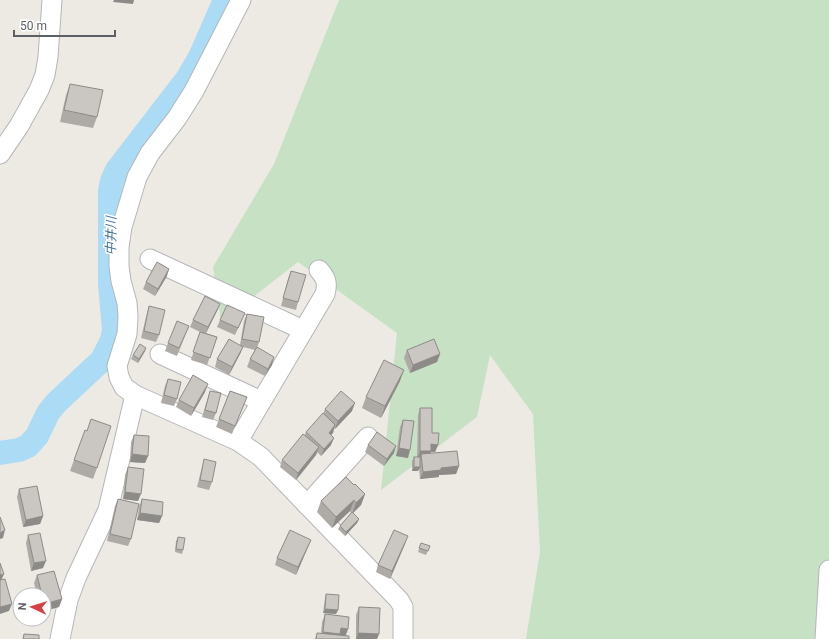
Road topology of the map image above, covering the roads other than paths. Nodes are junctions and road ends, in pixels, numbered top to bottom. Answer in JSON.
{"nodes":[{"id":1,"x":52,"y":0,"type":"edge"},
{"id":2,"x":234,"y":1,"type":"edge"},
{"id":3,"x":0,"y":154,"type":"edge"},
{"id":4,"x":150,"y":259,"type":"dead end"},
{"id":5,"x":319,"y":270,"type":"dead end"},
{"id":6,"x":303,"y":330,"type":"junction"},
{"id":7,"x":160,"y":354,"type":"dead end"},
{"id":8,"x":135,"y":395,"type":"junction"},
{"id":9,"x":261,"y":401,"type":"junction"},
{"id":10,"x":368,"y":437,"type":"dead end"},
{"id":11,"x":238,"y":441,"type":"junction"},
{"id":12,"x":307,"y":505,"type":"junction"},
{"id":13,"x":829,"y":570,"type":"edge"},
{"id":14,"x":60,"y":639,"type":"edge"},
{"id":15,"x":403,"y":639,"type":"edge"},
{"id":16,"x":825,"y":639,"type":"edge"}],
"edges":[{"from":1,"to":3,"type":"street"},
{"from":2,"to":8,"type":"street"},
{"from":4,"to":6,"type":"street"},
{"from":5,"to":6,"type":"street"},
{"from":6,"to":9,"type":"street"},
{"from":7,"to":9,"type":"street"},
{"from":8,"to":11,"type":"street"},
{"from":8,"to":14,"type":"street"},
{"from":9,"to":11,"type":"street"},
{"from":10,"to":12,"type":"street"},
{"from":11,"to":12,"type":"street"},
{"from":12,"to":15,"type":"street"},
{"from":13,"to":16,"type":"street"}]}
